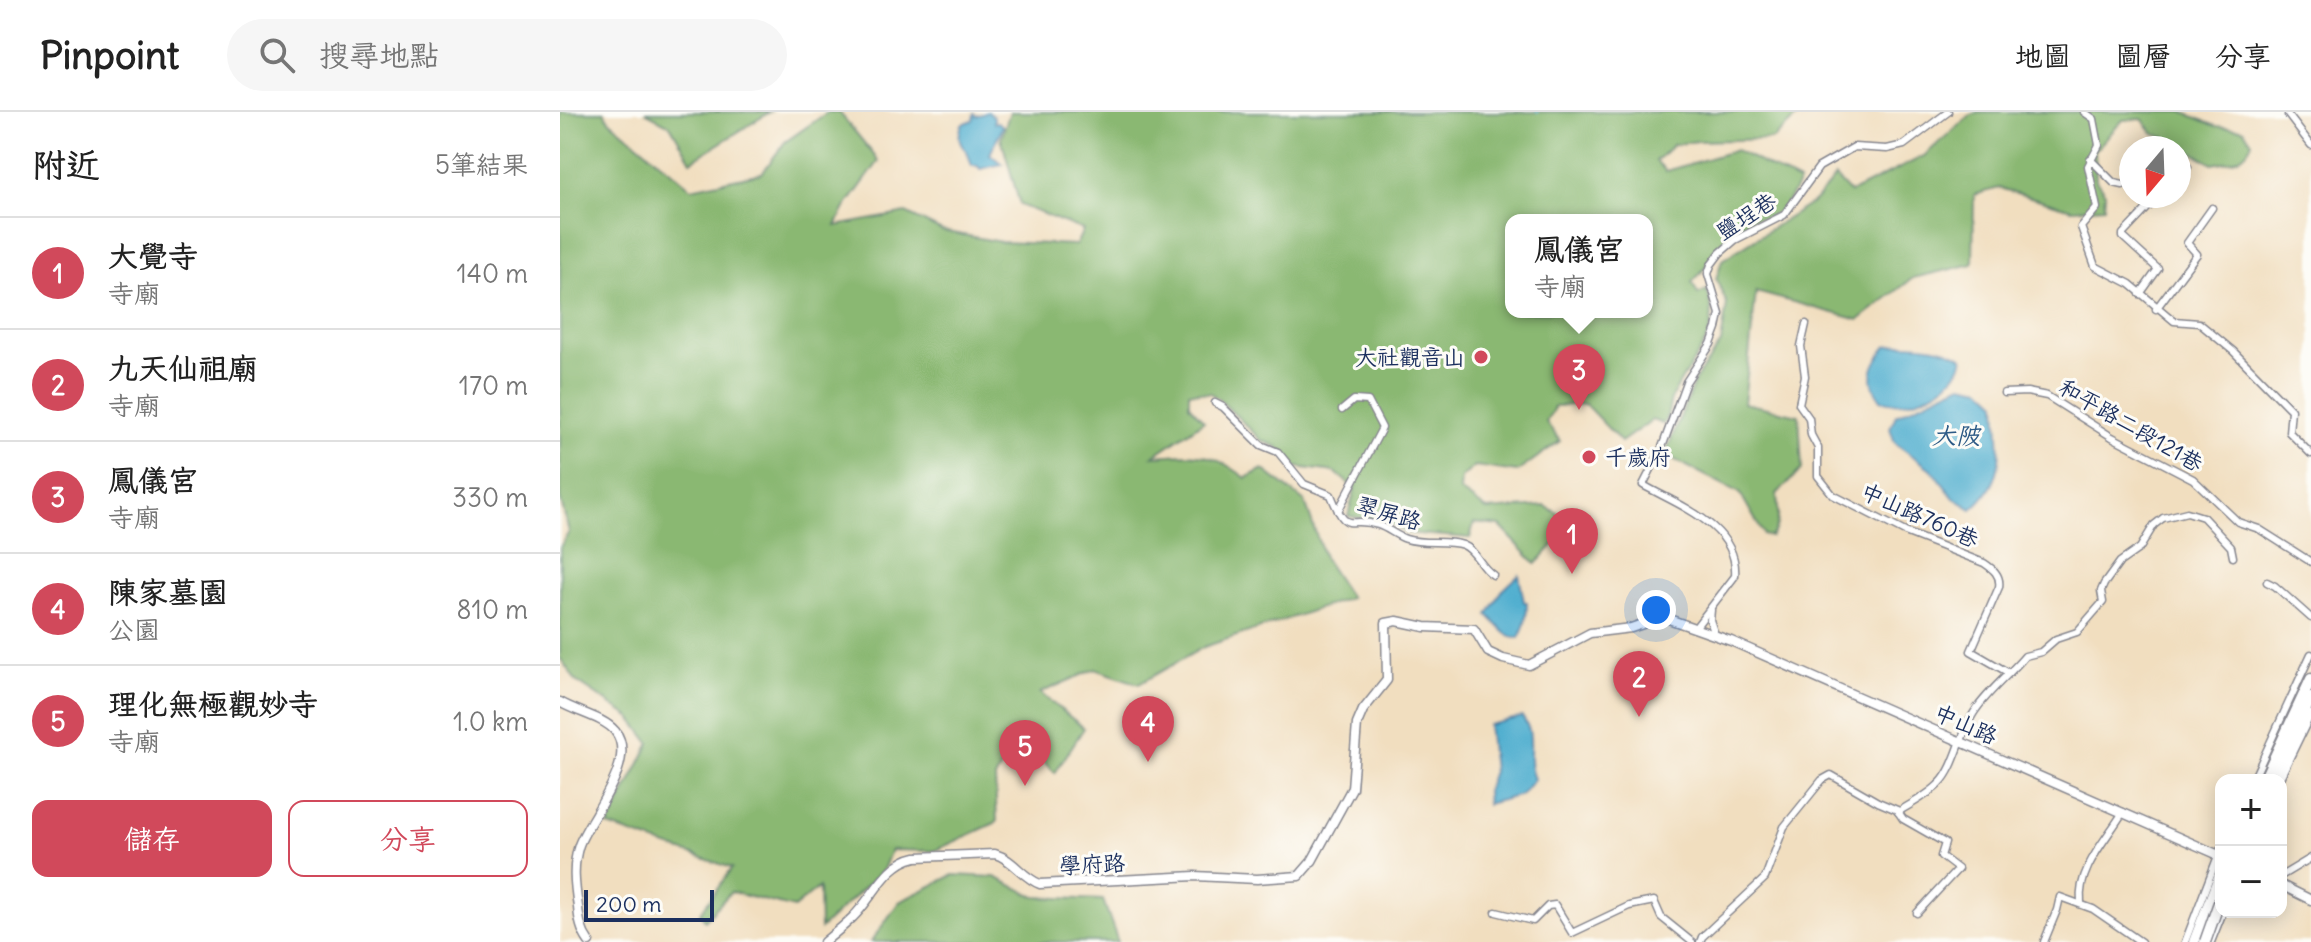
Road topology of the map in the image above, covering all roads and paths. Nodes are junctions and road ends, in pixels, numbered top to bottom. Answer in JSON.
{"nodes":[{"id":1,"x":1948,"y":112,"type":"edge"},
{"id":2,"x":2084,"y":112,"type":"edge"},
{"id":3,"x":2288,"y":115,"type":"dead end"},
{"id":4,"x":2311,"y":145,"type":"edge"},
{"id":5,"x":2090,"y":159,"type":"junction"},
{"id":6,"x":2119,"y":184,"type":"edge"},
{"id":7,"x":2148,"y":208,"type":"edge"},
{"id":8,"x":2212,"y":208,"type":"dead end"},
{"id":9,"x":2140,"y":294,"type":"junction"},
{"id":10,"x":2156,"y":309,"type":"junction"},
{"id":11,"x":1806,"y":324,"type":"dead end"},
{"id":12,"x":2004,"y":393,"type":"dead end"},
{"id":13,"x":1215,"y":403,"type":"dead end"},
{"id":14,"x":1342,"y":410,"type":"dead end"},
{"id":15,"x":2311,"y":454,"type":"edge"},
{"id":16,"x":1338,"y":511,"type":"junction"},
{"id":17,"x":2233,"y":557,"type":"dead end"},
{"id":18,"x":2311,"y":562,"type":"edge"},
{"id":19,"x":1493,"y":575,"type":"dead end"},
{"id":20,"x":2267,"y":582,"type":"dead end"},
{"id":21,"x":1711,"y":607,"type":"junction"},
{"id":22,"x":2311,"y":618,"type":"edge"},
{"id":23,"x":1695,"y":628,"type":"junction"},
{"id":24,"x":1715,"y":635,"type":"junction"},
{"id":25,"x":2311,"y":654,"type":"edge"},
{"id":26,"x":2009,"y":673,"type":"junction"},
{"id":27,"x":2311,"y":679,"type":"edge"},
{"id":28,"x":2311,"y":698,"type":"edge"},
{"id":29,"x":560,"y":702,"type":"edge"},
{"id":30,"x":2311,"y":714,"type":"edge"},
{"id":31,"x":1960,"y":741,"type":"junction"},
{"id":32,"x":2256,"y":774,"type":"edge"},
{"id":33,"x":2267,"y":774,"type":"edge"},
{"id":34,"x":2276,"y":774,"type":"edge"},
{"id":35,"x":2282,"y":774,"type":"edge"},
{"id":36,"x":1898,"y":812,"type":"junction"},
{"id":37,"x":2123,"y":812,"type":"junction"},
{"id":38,"x":2215,"y":851,"type":"edge"},
{"id":39,"x":2311,"y":858,"type":"edge"},
{"id":40,"x":2215,"y":866,"type":"edge"},
{"id":41,"x":2287,"y":872,"type":"edge"},
{"id":42,"x":2215,"y":888,"type":"edge"},
{"id":43,"x":2287,"y":888,"type":"edge"},
{"id":44,"x":2311,"y":900,"type":"edge"},
{"id":45,"x":2081,"y":903,"type":"junction"},
{"id":46,"x":1496,"y":912,"type":"dead end"},
{"id":47,"x":1917,"y":913,"type":"dead end"},
{"id":48,"x":2215,"y":914,"type":"edge"},
{"id":49,"x":2216,"y":918,"type":"edge"},
{"id":50,"x":2220,"y":918,"type":"edge"},
{"id":51,"x":2218,"y":924,"type":"junction"},
{"id":52,"x":589,"y":942,"type":"edge"},
{"id":53,"x":824,"y":942,"type":"edge"},
{"id":54,"x":1692,"y":942,"type":"edge"},
{"id":55,"x":1700,"y":942,"type":"edge"},
{"id":56,"x":2044,"y":942,"type":"edge"},
{"id":57,"x":2141,"y":942,"type":"edge"},
{"id":58,"x":2185,"y":942,"type":"edge"},
{"id":59,"x":2194,"y":942,"type":"edge"},
{"id":60,"x":2205,"y":942,"type":"edge"},
{"id":61,"x":2211,"y":942,"type":"edge"}],
"edges":[{"from":1,"to":21,"type":"street","name":"鹽埕巷"},
{"from":2,"to":5,"type":"street"},
{"from":3,"to":4,"type":"street"},
{"from":5,"to":6,"type":"street"},
{"from":5,"to":9,"type":"street"},
{"from":7,"to":9,"type":"street"},
{"from":8,"to":10,"type":"street"},
{"from":9,"to":10,"type":"street"},
{"from":10,"to":15,"type":"street"},
{"from":11,"to":26,"type":"street","name":"中山路760巷"},
{"from":12,"to":18,"type":"street","name":"和平路二段121巷"},
{"from":13,"to":16,"type":"street","name":"翠屏路"},
{"from":14,"to":16,"type":"street"},
{"from":16,"to":19,"type":"street","name":"翠屏路"},
{"from":17,"to":26,"type":"street"},
{"from":20,"to":22,"type":"street"},
{"from":21,"to":23,"type":"street"},
{"from":21,"to":24,"type":"street"},
{"from":23,"to":24,"type":"main road","name":"中山路"},
{"from":23,"to":53,"type":"main road","name":"學府路"},
{"from":24,"to":31,"type":"main road","name":"中山路"},
{"from":25,"to":32,"type":"street"},
{"from":26,"to":31,"type":"street"},
{"from":27,"to":33,"type":"highway"},
{"from":28,"to":34,"type":"highway"},
{"from":29,"to":52,"type":"main road"},
{"from":30,"to":35,"type":"street"},
{"from":31,"to":36,"type":"street"},
{"from":31,"to":37,"type":"main road","name":"中山路"},
{"from":36,"to":47,"type":"street"},
{"from":36,"to":55,"type":"street"},
{"from":37,"to":38,"type":"main road","name":"中山路"},
{"from":37,"to":45,"type":"street"},
{"from":39,"to":41,"type":"street"},
{"from":40,"to":58,"type":"street"},
{"from":42,"to":59,"type":"highway"},
{"from":43,"to":44,"type":"main road"},
{"from":45,"to":56,"type":"street"},
{"from":45,"to":57,"type":"street"},
{"from":46,"to":54,"type":"street"},
{"from":48,"to":60,"type":"highway","bridge":true},
{"from":49,"to":51,"type":"street"},
{"from":50,"to":51,"type":"street"},
{"from":51,"to":61,"type":"street"}]}
